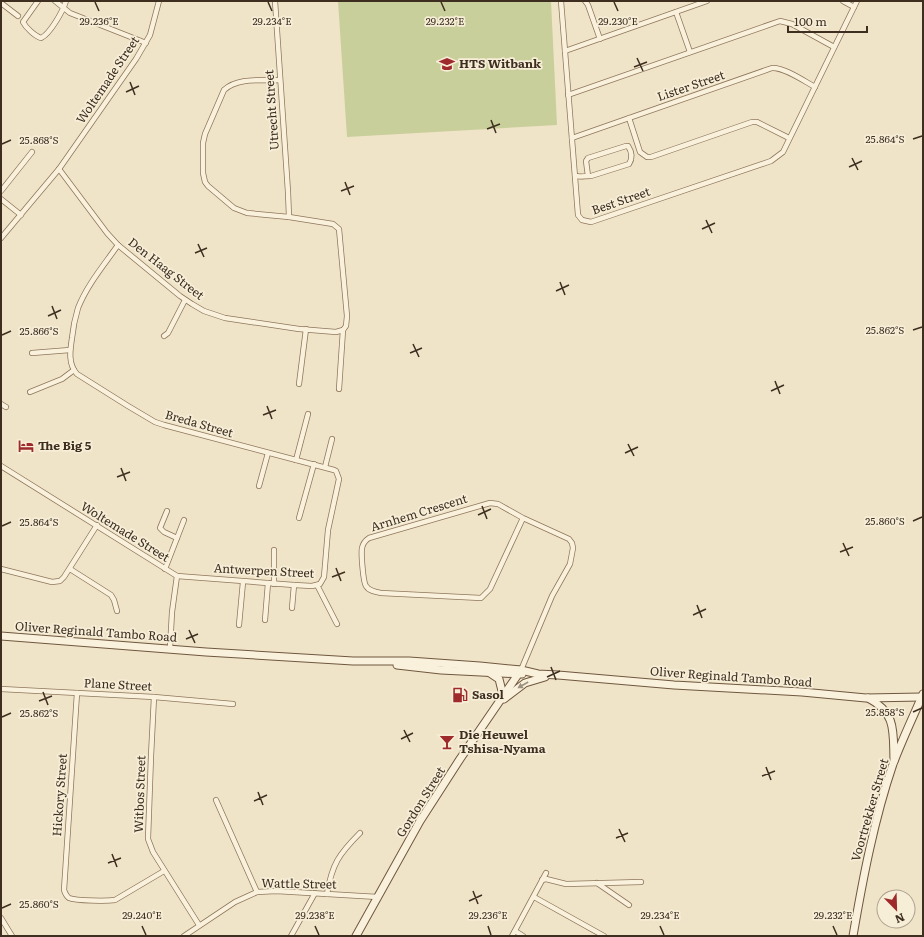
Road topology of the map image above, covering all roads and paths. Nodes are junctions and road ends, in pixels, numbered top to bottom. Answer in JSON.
{"nodes":[{"id":1,"x":38,"y":1,"type":"edge"},
{"id":2,"x":54,"y":1,"type":"edge"},
{"id":3,"x":66,"y":1,"type":"edge"},
{"id":4,"x":159,"y":1,"type":"edge"},
{"id":5,"x":275,"y":1,"type":"edge"},
{"id":6,"x":561,"y":1,"type":"edge"},
{"id":7,"x":586,"y":1,"type":"edge"},
{"id":8,"x":707,"y":1,"type":"edge"},
{"id":9,"x":843,"y":1,"type":"edge"},
{"id":10,"x":857,"y":1,"type":"edge"},
{"id":11,"x":1,"y":3,"type":"edge"},
{"id":12,"x":854,"y":7,"type":"junction"},
{"id":13,"x":64,"y":8,"type":"junction"},
{"id":14,"x":676,"y":12,"type":"junction"},
{"id":15,"x":18,"y":16,"type":"dead end"},
{"id":16,"x":600,"y":39,"type":"junction"},
{"id":17,"x":146,"y":43,"type":"junction"},
{"id":18,"x":834,"y":47,"type":"junction"},
{"id":19,"x":565,"y":51,"type":"junction"},
{"id":20,"x":690,"y":52,"type":"junction"},
{"id":21,"x":280,"y":80,"type":"junction"},
{"id":22,"x":815,"y":87,"type":"junction"},
{"id":23,"x":568,"y":95,"type":"junction"},
{"id":24,"x":629,"y":118,"type":"junction"},
{"id":25,"x":572,"y":138,"type":"junction"},
{"id":26,"x":789,"y":138,"type":"junction"},
{"id":27,"x":32,"y":152,"type":"dead end"},
{"id":28,"x":59,"y":169,"type":"junction"},
{"id":29,"x":575,"y":176,"type":"junction"},
{"id":30,"x":588,"y":176,"type":"junction"},
{"id":31,"x":1,"y":191,"type":"edge"},
{"id":32,"x":1,"y":199,"type":"edge"},
{"id":33,"x":21,"y":215,"type":"junction"},
{"id":34,"x":289,"y":217,"type":"junction"},
{"id":35,"x":1,"y":238,"type":"edge"},
{"id":36,"x":118,"y":245,"type":"junction"},
{"id":37,"x":185,"y":300,"type":"junction"},
{"id":38,"x":306,"y":329,"type":"junction"},
{"id":39,"x":342,"y":330,"type":"junction"},
{"id":40,"x":164,"y":336,"type":"dead end"},
{"id":41,"x":70,"y":350,"type":"junction"},
{"id":42,"x":32,"y":352,"type":"dead end"},
{"id":43,"x":74,"y":370,"type":"junction"},
{"id":44,"x":299,"y":384,"type":"dead end"},
{"id":45,"x":339,"y":389,"type":"dead end"},
{"id":46,"x":30,"y":392,"type":"dead end"},
{"id":47,"x":1,"y":404,"type":"edge"},
{"id":48,"x":6,"y":407,"type":"dead end"},
{"id":49,"x":308,"y":414,"type":"dead end"},
{"id":50,"x":332,"y":439,"type":"dead end"},
{"id":51,"x":268,"y":453,"type":"junction"},
{"id":52,"x":296,"y":460,"type":"junction"},
{"id":53,"x":314,"y":464,"type":"junction"},
{"id":54,"x":1,"y":466,"type":"edge"},
{"id":55,"x":325,"y":467,"type":"junction"},
{"id":56,"x":259,"y":486,"type":"dead end"},
{"id":57,"x":167,"y":511,"type":"dead end"},
{"id":58,"x":299,"y":518,"type":"dead end"},
{"id":59,"x":523,"y":518,"type":"junction"},
{"id":60,"x":184,"y":520,"type":"dead end"},
{"id":61,"x":97,"y":525,"type":"junction"},
{"id":62,"x":328,"y":530,"type":"joint"},
{"id":63,"x":177,"y":538,"type":"junction"},
{"id":64,"x":572,"y":543,"type":"joint"},
{"id":65,"x":274,"y":550,"type":"dead end"},
{"id":66,"x":1,"y":569,"type":"edge"},
{"id":67,"x":70,"y":569,"type":"junction"},
{"id":68,"x":165,"y":569,"type":"junction"},
{"id":69,"x":177,"y":576,"type":"junction"},
{"id":70,"x":243,"y":582,"type":"junction"},
{"id":71,"x":268,"y":583,"type":"junction"},
{"id":72,"x":274,"y":584,"type":"junction"},
{"id":73,"x":294,"y":585,"type":"junction"},
{"id":74,"x":317,"y":585,"type":"junction"},
{"id":75,"x":292,"y":608,"type":"dead end"},
{"id":76,"x":117,"y":611,"type":"dead end"},
{"id":77,"x":265,"y":620,"type":"dead end"},
{"id":78,"x":337,"y":624,"type":"dead end"},
{"id":79,"x":239,"y":625,"type":"dead end"},
{"id":80,"x":1,"y":636,"type":"edge"},
{"id":81,"x":170,"y":648,"type":"junction"},
{"id":82,"x":379,"y":662,"type":"junction"},
{"id":83,"x":520,"y":672,"type":"junction"},
{"id":84,"x":490,"y":673,"type":"junction"},
{"id":85,"x":558,"y":676,"type":"junction"},
{"id":86,"x":1,"y":691,"type":"edge"},
{"id":87,"x":77,"y":693,"type":"junction"},
{"id":88,"x":922,"y":695,"type":"edge"},
{"id":89,"x":504,"y":696,"type":"junction"},
{"id":90,"x":154,"y":697,"type":"junction"},
{"id":91,"x":866,"y":698,"type":"junction"},
{"id":92,"x":233,"y":704,"type":"dead end"},
{"id":93,"x":495,"y":707,"type":"junction"},
{"id":94,"x":894,"y":763,"type":"junction"},
{"id":95,"x":216,"y":800,"type":"dead end"},
{"id":96,"x":360,"y":833,"type":"dead end"},
{"id":97,"x":164,"y":871,"type":"junction"},
{"id":98,"x":546,"y":873,"type":"dead end"},
{"id":99,"x":542,"y":880,"type":"junction"},
{"id":100,"x":641,"y":882,"type":"dead end"},
{"id":101,"x":597,"y":883,"type":"junction"},
{"id":102,"x":257,"y":892,"type":"junction"},
{"id":103,"x":314,"y":893,"type":"junction"},
{"id":104,"x":327,"y":894,"type":"junction"},
{"id":105,"x":378,"y":897,"type":"junction"},
{"id":106,"x":534,"y":897,"type":"junction"},
{"id":107,"x":629,"y":905,"type":"dead end"},
{"id":108,"x":1,"y":918,"type":"edge"},
{"id":109,"x":199,"y":925,"type":"junction"},
{"id":110,"x":514,"y":934,"type":"edge"},
{"id":111,"x":12,"y":936,"type":"edge"},
{"id":112,"x":184,"y":936,"type":"edge"},
{"id":113,"x":291,"y":936,"type":"edge"},
{"id":114,"x":356,"y":936,"type":"edge"},
{"id":115,"x":523,"y":936,"type":"edge"},
{"id":116,"x":604,"y":936,"type":"edge"},
{"id":117,"x":853,"y":936,"type":"edge"}],
"edges":[{"from":1,"to":13,"type":"street"},
{"from":2,"to":13,"type":"street"},
{"from":3,"to":13,"type":"street"},
{"from":4,"to":17,"type":"street","name":"Woltemade Street"},
{"from":5,"to":21,"type":"street","name":"Utrecht Street"},
{"from":6,"to":19,"type":"street","name":"Best Street"},
{"from":7,"to":16,"type":"street"},
{"from":8,"to":14,"type":"street"},
{"from":9,"to":12,"type":"street"},
{"from":10,"to":12,"type":"street"},
{"from":11,"to":15,"type":"street"},
{"from":12,"to":18,"type":"street"},
{"from":13,"to":17,"type":"street"},
{"from":14,"to":16,"type":"street"},
{"from":14,"to":20,"type":"street"},
{"from":16,"to":19,"type":"street"},
{"from":17,"to":28,"type":"street","name":"Woltemade Street"},
{"from":18,"to":20,"type":"street"},
{"from":18,"to":22,"type":"street"},
{"from":19,"to":23,"type":"street","name":"Best Street"},
{"from":20,"to":23,"type":"street"},
{"from":21,"to":34,"type":"street","name":"Utrecht Street"},
{"from":21,"to":34,"type":"street"},
{"from":22,"to":24,"type":"street","name":"Lister Street"},
{"from":22,"to":26,"type":"street"},
{"from":23,"to":25,"type":"street","name":"Best Street"},
{"from":24,"to":25,"type":"street","name":"Lister Street"},
{"from":24,"to":26,"type":"street"},
{"from":25,"to":29,"type":"street","name":"Best Street"},
{"from":26,"to":29,"type":"street","name":"Best Street"},
{"from":27,"to":31,"type":"street"},
{"from":28,"to":33,"type":"street","name":"Woltemade Street"},
{"from":28,"to":36,"type":"street","name":"Den Haag Street"},
{"from":29,"to":30,"type":"street"},
{"from":30,"to":30,"type":"street"},
{"from":32,"to":33,"type":"street"},
{"from":33,"to":35,"type":"street","name":"Woltemade Street"},
{"from":34,"to":39,"type":"street"},
{"from":36,"to":37,"type":"street","name":"Den Haag Street"},
{"from":36,"to":41,"type":"street"},
{"from":37,"to":38,"type":"street","name":"Den Haag Street"},
{"from":37,"to":40,"type":"street"},
{"from":38,"to":39,"type":"street","name":"Den Haag Street"},
{"from":38,"to":44,"type":"street"},
{"from":39,"to":45,"type":"street"},
{"from":41,"to":42,"type":"street"},
{"from":41,"to":43,"type":"street"},
{"from":43,"to":46,"type":"street"},
{"from":43,"to":51,"type":"street","name":"Breda Street"},
{"from":47,"to":48,"type":"street"},
{"from":49,"to":52,"type":"street"},
{"from":50,"to":55,"type":"street"},
{"from":51,"to":52,"type":"street","name":"Breda Street"},
{"from":51,"to":56,"type":"street"},
{"from":52,"to":53,"type":"street","name":"Breda Street"},
{"from":53,"to":55,"type":"street","name":"Breda Street"},
{"from":53,"to":58,"type":"street"},
{"from":54,"to":61,"type":"street","name":"Woltemade Street"},
{"from":55,"to":62,"type":"street","name":"Breda Street"},
{"from":57,"to":63,"type":"street"},
{"from":59,"to":59,"type":"street","name":"Arnhem Crescent"},
{"from":59,"to":64,"type":"street","name":"Arnhem Crescent"},
{"from":60,"to":63,"type":"street"},
{"from":61,"to":67,"type":"street"},
{"from":61,"to":68,"type":"street","name":"Woltemade Street"},
{"from":62,"to":74,"type":"street","name":"Antwerpen Street"},
{"from":63,"to":68,"type":"street"},
{"from":64,"to":83,"type":"street","name":"Gordon Street"},
{"from":65,"to":72,"type":"street"},
{"from":66,"to":67,"type":"street"},
{"from":67,"to":76,"type":"street"},
{"from":68,"to":69,"type":"street","name":"Woltemade Street"},
{"from":69,"to":70,"type":"street","name":"Antwerpen Street"},
{"from":69,"to":81,"type":"street","name":"Woltemade Street"},
{"from":70,"to":71,"type":"street","name":"Antwerpen Street"},
{"from":70,"to":79,"type":"street"},
{"from":71,"to":72,"type":"street","name":"Antwerpen Street"},
{"from":71,"to":77,"type":"street"},
{"from":72,"to":73,"type":"street","name":"Antwerpen Street"},
{"from":73,"to":74,"type":"street","name":"Antwerpen Street"},
{"from":73,"to":75,"type":"street"},
{"from":74,"to":78,"type":"street"},
{"from":80,"to":81,"type":"main road","name":"Oliver Reginald Tambo Road"},
{"from":81,"to":82,"type":"main road","name":"Oliver Reginald Tambo Road"},
{"from":82,"to":83,"type":"main road","name":"Oliver Reginald Tambo Road"},
{"from":82,"to":84,"type":"main road","name":"Oliver Reginald Tambo Road"},
{"from":83,"to":84,"type":"main road","name":"Oliver Reginald Tambo Road"},
{"from":83,"to":85,"type":"main road","name":"Oliver Reginald Tambo Road"},
{"from":83,"to":89,"type":"main road","name":"Gordon Street"},
{"from":84,"to":89,"type":"main road"},
{"from":85,"to":91,"type":"main road","name":"Oliver Reginald Tambo Road"},
{"from":85,"to":93,"type":"main road","one_way":true},
{"from":86,"to":87,"type":"street","name":"Plane Street"},
{"from":87,"to":90,"type":"street","name":"Plane Street"},
{"from":87,"to":97,"type":"street","name":"Hickory Street"},
{"from":88,"to":91,"type":"main road","name":"Oliver Reginald Tambo Road"},
{"from":88,"to":94,"type":"main road","name":"Voortrekker Street"},
{"from":89,"to":93,"type":"main road","name":"Gordon Street"},
{"from":90,"to":92,"type":"street","name":"Plane Street"},
{"from":90,"to":97,"type":"street","name":"Witbos Street"},
{"from":91,"to":94,"type":"main road"},
{"from":93,"to":105,"type":"main road","name":"Gordon Street"},
{"from":94,"to":117,"type":"main road","name":"Voortrekker Street"},
{"from":95,"to":102,"type":"street"},
{"from":96,"to":104,"type":"street"},
{"from":97,"to":109,"type":"street","name":"Witbos Street"},
{"from":98,"to":99,"type":"street"},
{"from":99,"to":101,"type":"street"},
{"from":99,"to":106,"type":"street"},
{"from":100,"to":101,"type":"street"},
{"from":101,"to":107,"type":"street"},
{"from":102,"to":103,"type":"street","name":"Wattle Street"},
{"from":102,"to":109,"type":"street","name":"Wattle Street"},
{"from":103,"to":104,"type":"street","name":"Wattle Street"},
{"from":103,"to":113,"type":"street"},
{"from":104,"to":105,"type":"street","name":"Wattle Street"},
{"from":105,"to":114,"type":"main road","name":"Gordon Street"},
{"from":106,"to":110,"type":"street"},
{"from":106,"to":116,"type":"street"},
{"from":108,"to":111,"type":"street"},
{"from":109,"to":112,"type":"street","name":"Wattle Street"},
{"from":110,"to":115,"type":"street"}]}
